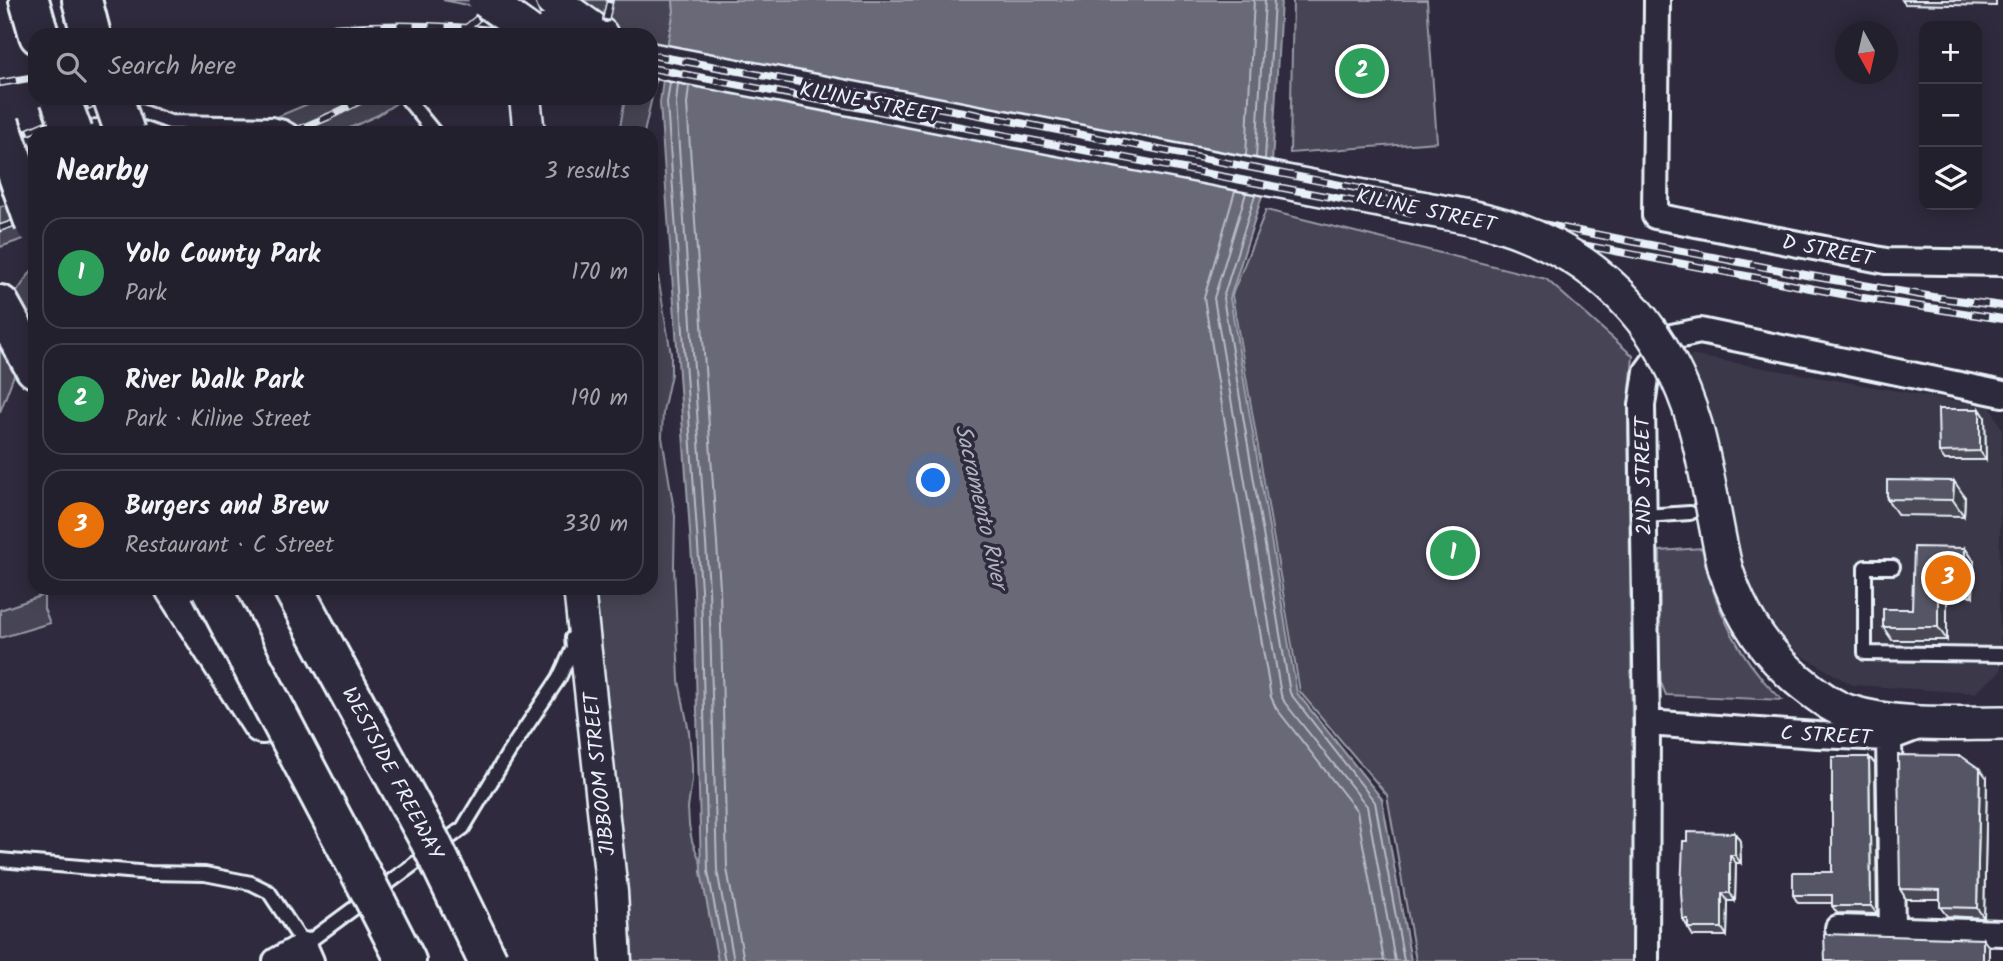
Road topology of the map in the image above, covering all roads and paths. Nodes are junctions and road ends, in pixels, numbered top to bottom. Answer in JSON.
{"nodes":[{"id":1,"x":29,"y":0,"type":"edge"},
{"id":2,"x":82,"y":0,"type":"edge"},
{"id":3,"x":483,"y":0,"type":"edge"},
{"id":4,"x":517,"y":0,"type":"edge"},
{"id":5,"x":552,"y":0,"type":"edge"},
{"id":6,"x":1657,"y":0,"type":"edge"},
{"id":7,"x":37,"y":28,"type":"edge"},
{"id":8,"x":89,"y":28,"type":"edge"},
{"id":9,"x":512,"y":28,"type":"edge"},
{"id":10,"x":518,"y":28,"type":"edge"},
{"id":11,"x":591,"y":28,"type":"edge"},
{"id":12,"x":658,"y":61,"type":"edge"},
{"id":13,"x":63,"y":105,"type":"edge"},
{"id":14,"x":115,"y":105,"type":"edge"},
{"id":15,"x":412,"y":105,"type":"edge"},
{"id":16,"x":526,"y":105,"type":"edge"},
{"id":17,"x":0,"y":124,"type":"edge"},
{"id":18,"x":70,"y":126,"type":"edge"},
{"id":19,"x":97,"y":126,"type":"edge"},
{"id":20,"x":123,"y":126,"type":"edge"},
{"id":21,"x":281,"y":126,"type":"edge"},
{"id":22,"x":429,"y":126,"type":"edge"},
{"id":23,"x":528,"y":126,"type":"edge"},
{"id":24,"x":23,"y":156,"type":"dead end"},
{"id":25,"x":0,"y":166,"type":"edge"},
{"id":26,"x":28,"y":204,"type":"edge"},
{"id":27,"x":2003,"y":263,"type":"edge"},
{"id":28,"x":0,"y":305,"type":"edge"},
{"id":29,"x":28,"y":355,"type":"edge"},
{"id":30,"x":2003,"y":394,"type":"edge"},
{"id":31,"x":1690,"y":513,"type":"dead end"},
{"id":32,"x":1644,"y":516,"type":"junction"},
{"id":33,"x":1893,"y":566,"type":"dead end"},
{"id":34,"x":178,"y":595,"type":"edge"},
{"id":35,"x":215,"y":595,"type":"edge"},
{"id":36,"x":297,"y":595,"type":"edge"},
{"id":37,"x":567,"y":595,"type":"edge"},
{"id":38,"x":580,"y":595,"type":"edge"},
{"id":39,"x":2003,"y":655,"type":"edge"},
{"id":40,"x":1647,"y":723,"type":"junction"},
{"id":41,"x":1928,"y":723,"type":"junction"},
{"id":42,"x":2003,"y":723,"type":"edge"},
{"id":43,"x":1889,"y":738,"type":"junction"},
{"id":44,"x":0,"y":860,"type":"edge"},
{"id":45,"x":377,"y":904,"type":"junction"},
{"id":46,"x":1838,"y":928,"type":"dead end"},
{"id":47,"x":1892,"y":929,"type":"junction"},
{"id":48,"x":2003,"y":933,"type":"edge"},
{"id":49,"x":308,"y":953,"type":"edge"},
{"id":50,"x":276,"y":961,"type":"edge"},
{"id":51,"x":406,"y":961,"type":"edge"},
{"id":52,"x":488,"y":961,"type":"edge"},
{"id":53,"x":616,"y":961,"type":"edge"},
{"id":54,"x":1646,"y":961,"type":"edge"}],
"edges":[{"from":1,"to":7,"type":"highway"},
{"from":2,"to":8,"type":"highway"},
{"from":3,"to":9,"type":"main road"},
{"from":4,"to":10,"type":"street"},
{"from":5,"to":11,"type":"main road"},
{"from":6,"to":27,"type":"street","name":"D STREET"},
{"from":12,"to":41,"type":"main road","name":"KILINE STREET","bridge":true},
{"from":13,"to":18,"type":"highway","bridge":true},
{"from":14,"to":20,"type":"highway","bridge":true},
{"from":15,"to":22,"type":"lane"},
{"from":16,"to":23,"type":"street"},
{"from":17,"to":26,"type":"highway","bridge":true},
{"from":19,"to":21,"type":"lane"},
{"from":24,"to":25,"type":"lane"},
{"from":28,"to":29,"type":"highway"},
{"from":30,"to":32,"type":"street","name":"2ND STREET"},
{"from":31,"to":32,"type":"lane"},
{"from":32,"to":40,"type":"street","name":"2ND STREET"},
{"from":33,"to":39,"type":"lane"},
{"from":34,"to":45,"type":"highway","bridge":true},
{"from":35,"to":45,"type":"highway","bridge":true},
{"from":36,"to":52,"type":"highway","name":"WESTSIDE FREEWAY","bridge":true},
{"from":37,"to":49,"type":"lane"},
{"from":38,"to":53,"type":"street","name":"JIBBOOM STREET"},
{"from":40,"to":43,"type":"street","name":"C STREET"},
{"from":40,"to":54,"type":"street","name":"2ND STREET"},
{"from":41,"to":42,"type":"main road","name":"C STREET"},
{"from":41,"to":43,"type":"street","name":"C STREET"},
{"from":43,"to":47,"type":"street"},
{"from":44,"to":49,"type":"lane"},
{"from":45,"to":51,"type":"highway"},
{"from":46,"to":47,"type":"street"},
{"from":47,"to":48,"type":"street"},
{"from":49,"to":50,"type":"street"}]}
